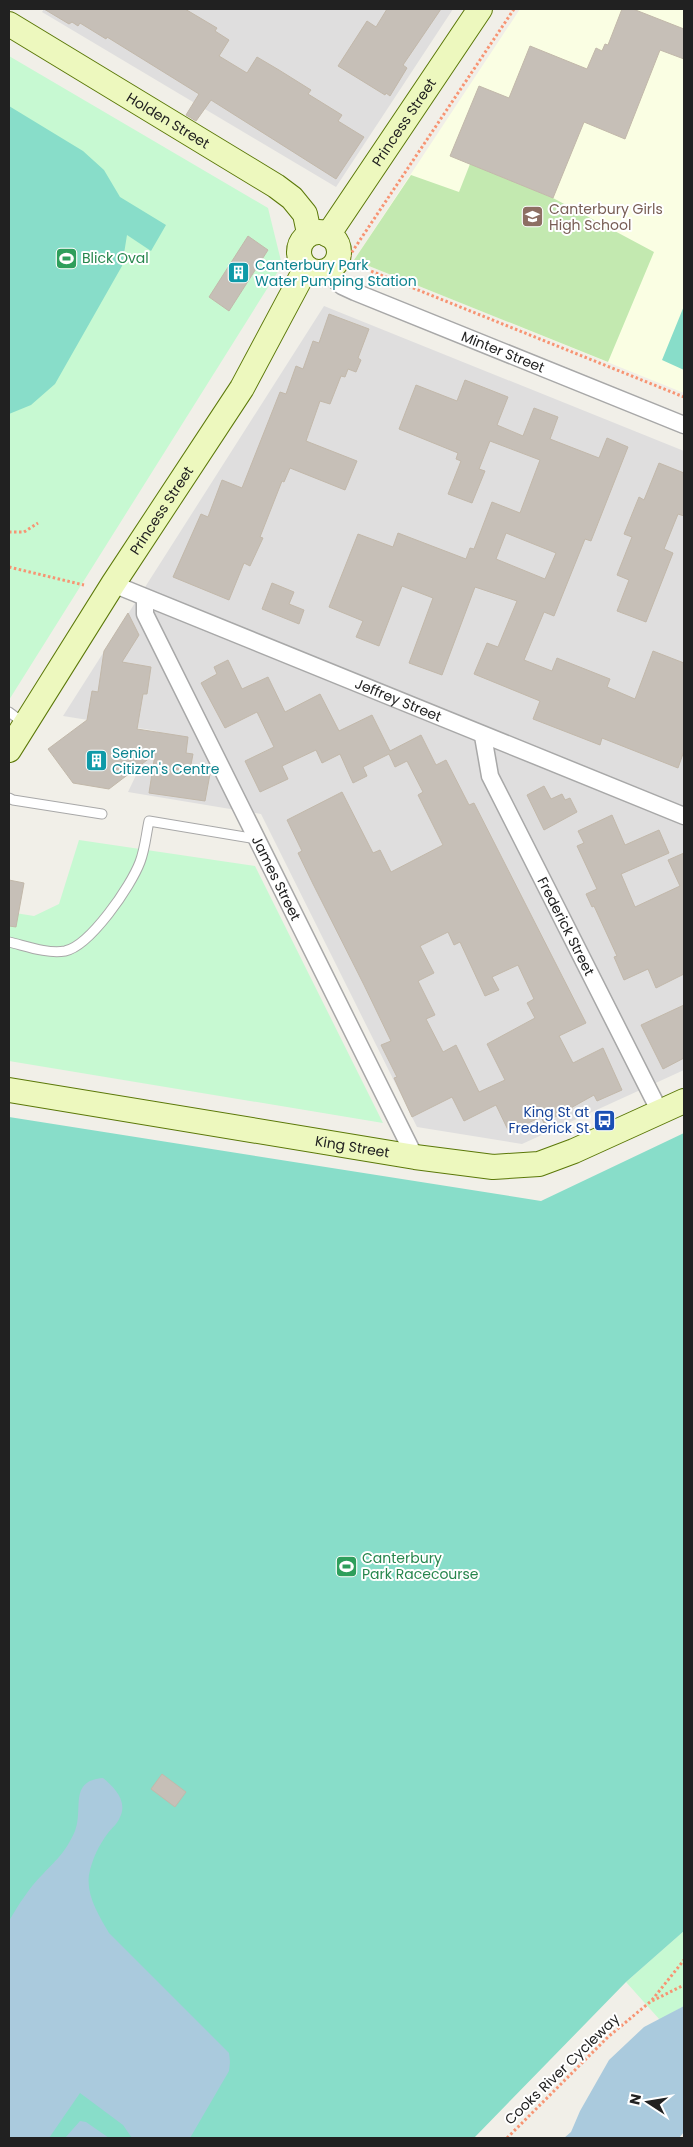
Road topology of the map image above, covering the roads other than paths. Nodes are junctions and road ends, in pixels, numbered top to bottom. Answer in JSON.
{"nodes":[{"id":1,"x":480,"y":9,"type":"edge"},
{"id":2,"x":9,"y":24,"type":"edge"},
{"id":3,"x":319,"y":234,"type":"junction"},
{"id":4,"x":316,"y":270,"type":"junction"},
{"id":5,"x":684,"y":425,"type":"edge"},
{"id":6,"x":112,"y":584,"type":"junction"},
{"id":7,"x":146,"y":598,"type":"junction"},
{"id":8,"x":17,"y":718,"type":"edge"},
{"id":9,"x":483,"y":736,"type":"junction"},
{"id":10,"x":9,"y":750,"type":"edge"},
{"id":11,"x":9,"y":798,"type":"edge"},
{"id":12,"x":102,"y":814,"type":"dead end"},
{"id":13,"x":684,"y":816,"type":"edge"},
{"id":14,"x":257,"y":839,"type":"junction"},
{"id":15,"x":9,"y":942,"type":"edge"},
{"id":16,"x":9,"y":1090,"type":"edge"},
{"id":17,"x":684,"y":1101,"type":"edge"},
{"id":18,"x":660,"y":1112,"type":"junction"},
{"id":19,"x":415,"y":1157,"type":"junction"}],
"edges":[{"from":1,"to":3,"type":"street","name":"Princess Street"},
{"from":2,"to":3,"type":"street","name":"Holden Street"},
{"from":3,"to":4,"type":"street"},
{"from":3,"to":4,"type":"street"},
{"from":4,"to":5,"type":"street","name":"Minter Street"},
{"from":4,"to":6,"type":"street","name":"Princess Street"},
{"from":6,"to":7,"type":"street","name":"Jeffrey Street"},
{"from":6,"to":8,"type":"street","name":"Princess Street"},
{"from":7,"to":9,"type":"street","name":"Jeffrey Street"},
{"from":7,"to":14,"type":"street","name":"James Street"},
{"from":8,"to":10,"type":"street","name":"Princess Street"},
{"from":9,"to":13,"type":"street","name":"Jeffrey Street"},
{"from":9,"to":18,"type":"street","name":"Frederick Street"},
{"from":11,"to":12,"type":"lane"},
{"from":14,"to":15,"type":"lane"},
{"from":14,"to":19,"type":"street","name":"James Street"},
{"from":16,"to":19,"type":"street","name":"King Street"},
{"from":17,"to":18,"type":"street","name":"King Street"},
{"from":18,"to":19,"type":"street","name":"King Street"}]}
